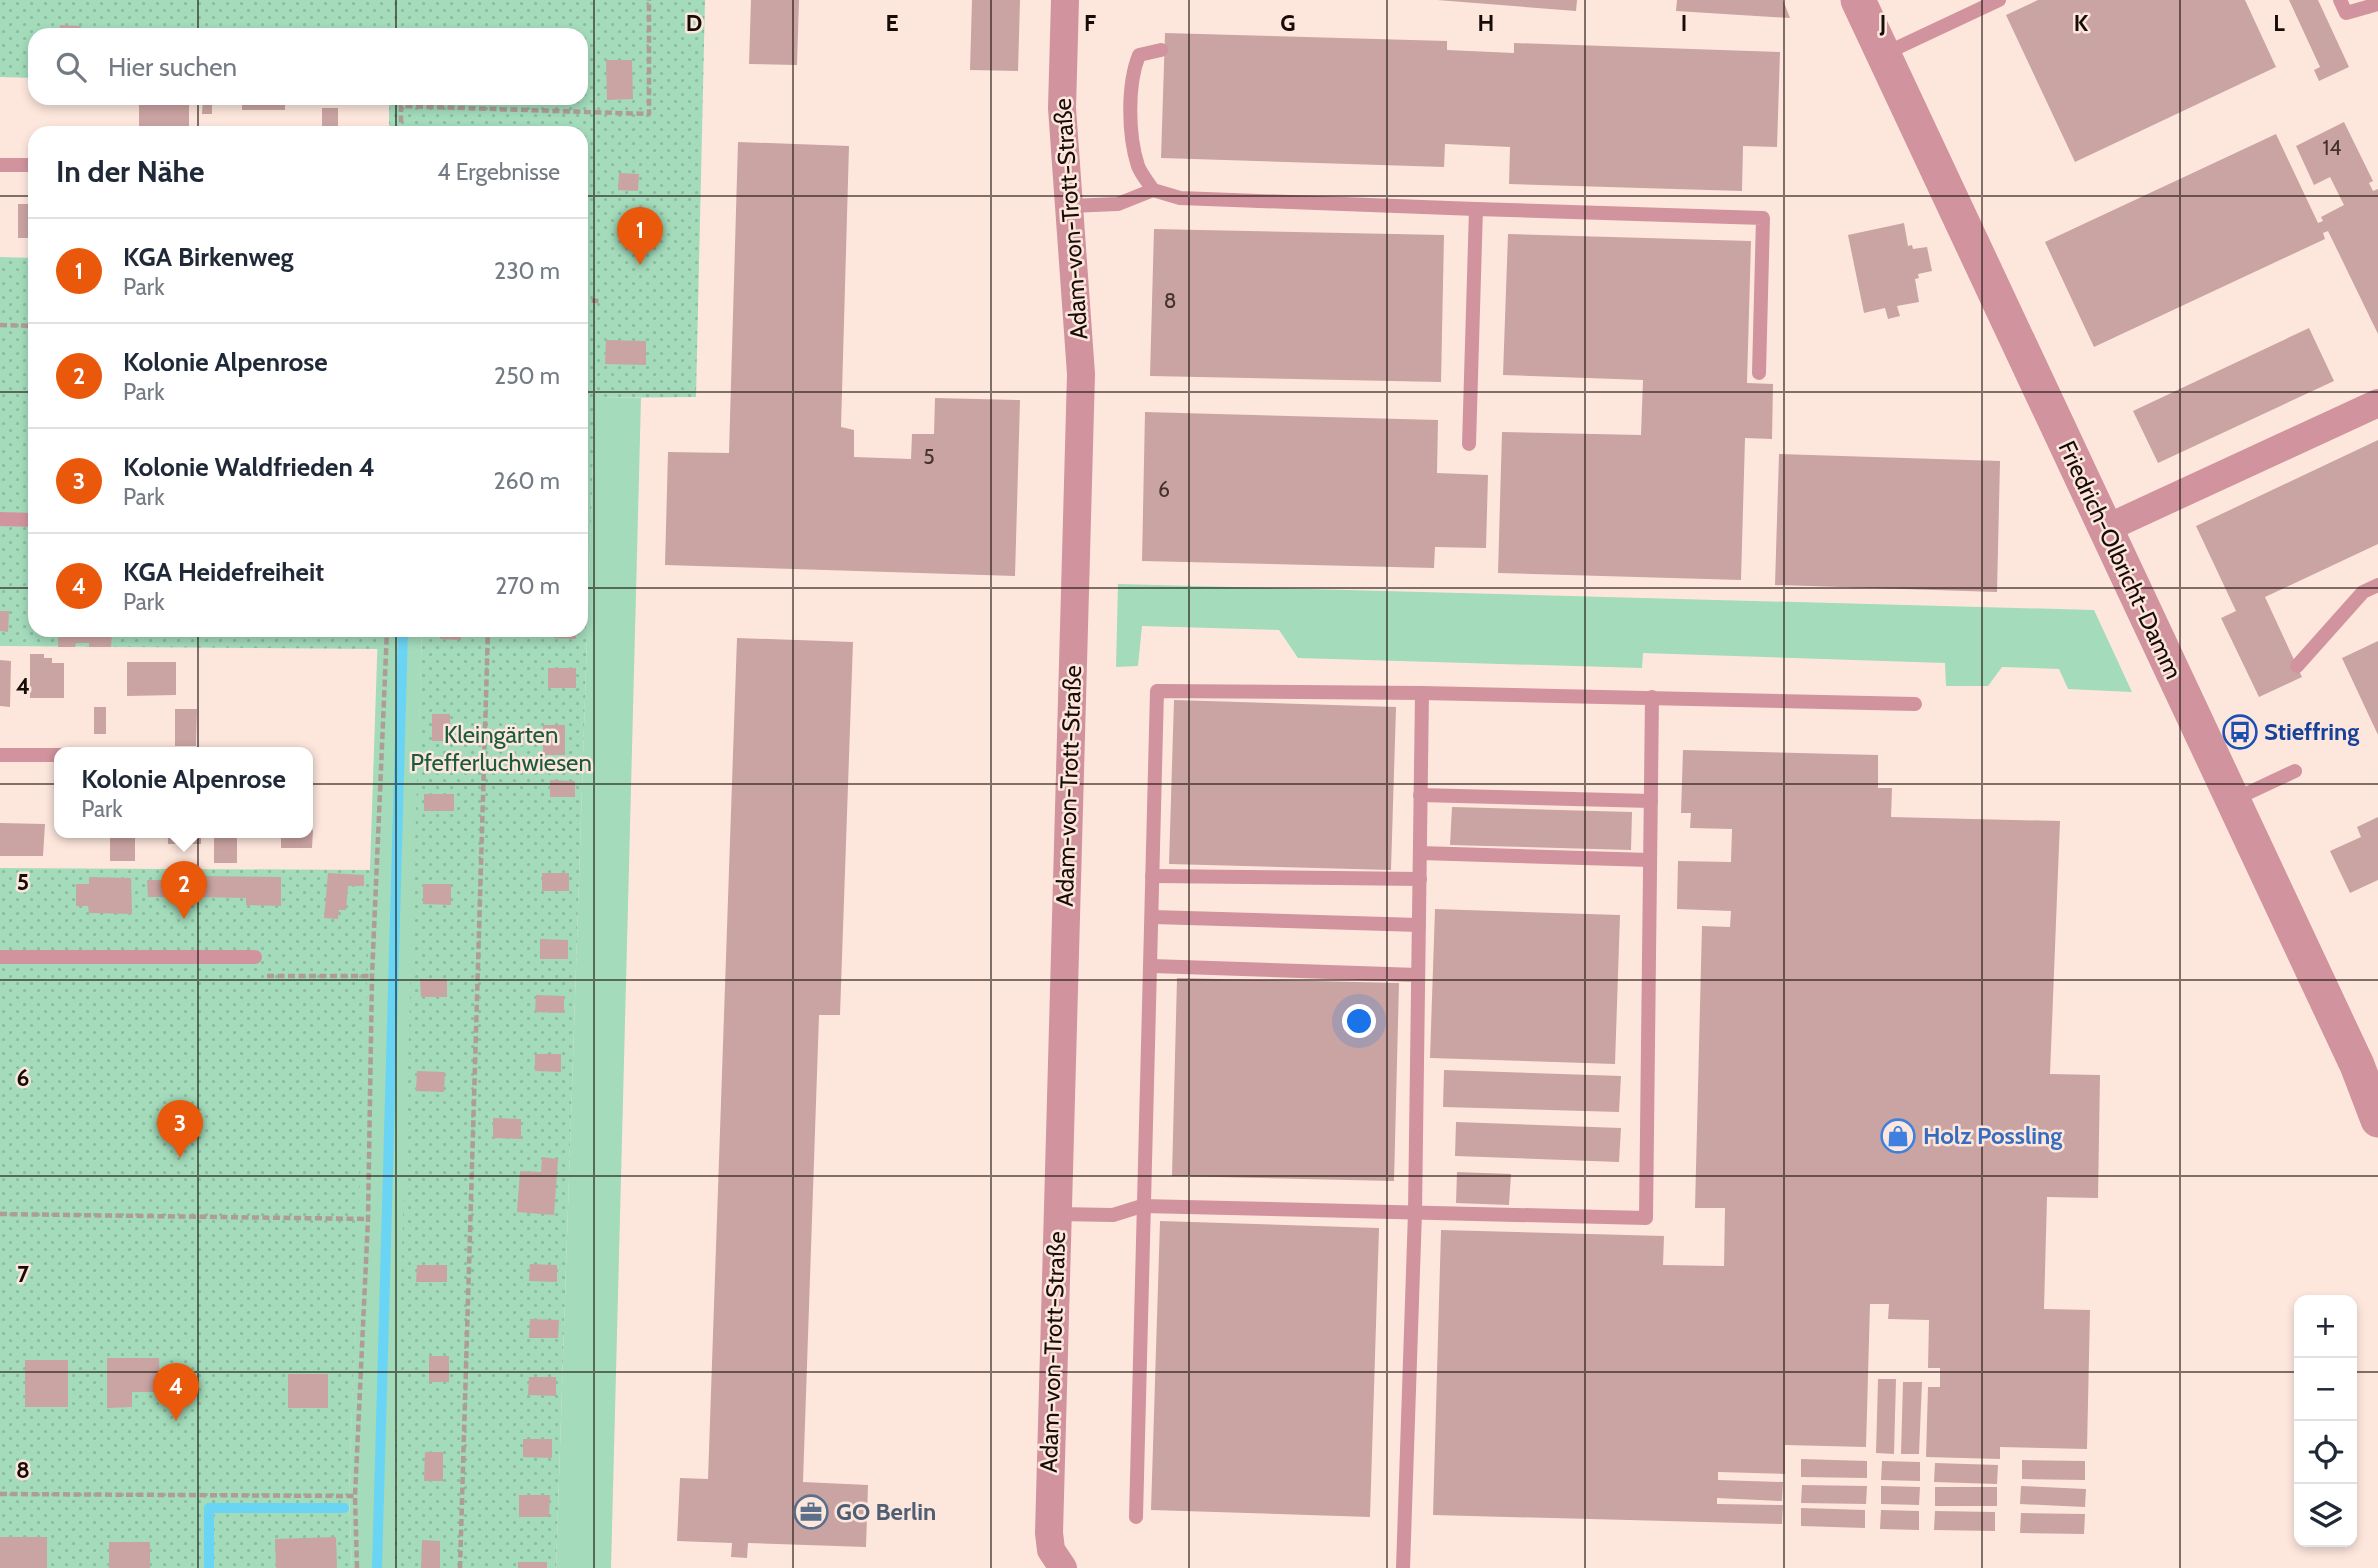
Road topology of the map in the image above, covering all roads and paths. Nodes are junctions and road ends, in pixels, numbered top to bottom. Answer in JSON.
{"nodes":[{"id":1,"x":649,"y":0,"type":"edge"},
{"id":2,"x":1065,"y":0,"type":"edge"},
{"id":3,"x":1858,"y":0,"type":"edge"},
{"id":4,"x":1999,"y":0,"type":"edge"},
{"id":5,"x":2340,"y":0,"type":"edge"},
{"id":6,"x":2378,"y":4,"type":"edge"},
{"id":7,"x":1161,"y":50,"type":"dead end"},
{"id":8,"x":1884,"y":54,"type":"junction"},
{"id":9,"x":401,"y":126,"type":"edge"},
{"id":10,"x":0,"y":165,"type":"edge"},
{"id":11,"x":28,"y":165,"type":"edge"},
{"id":12,"x":1153,"y":190,"type":"junction"},
{"id":13,"x":1070,"y":206,"type":"junction"},
{"id":14,"x":1476,"y":209,"type":"junction"},
{"id":15,"x":588,"y":300,"type":"edge"},
{"id":16,"x":600,"y":301,"type":"dead end"},
{"id":17,"x":0,"y":325,"type":"edge"},
{"id":18,"x":28,"y":326,"type":"edge"},
{"id":19,"x":1759,"y":373,"type":"dead end"},
{"id":20,"x":2378,"y":403,"type":"edge"},
{"id":21,"x":1469,"y":444,"type":"dead end"},
{"id":22,"x":0,"y":519,"type":"edge"},
{"id":23,"x":28,"y":520,"type":"edge"},
{"id":24,"x":2105,"y":529,"type":"junction"},
{"id":25,"x":2378,"y":585,"type":"edge"},
{"id":26,"x":387,"y":637,"type":"edge"},
{"id":27,"x":488,"y":637,"type":"edge"},
{"id":28,"x":2297,"y":666,"type":"dead end"},
{"id":29,"x":1422,"y":693,"type":"junction"},
{"id":30,"x":1653,"y":697,"type":"junction"},
{"id":31,"x":1915,"y":704,"type":"dead end"},
{"id":32,"x":0,"y":755,"type":"edge"},
{"id":33,"x":54,"y":755,"type":"edge"},
{"id":34,"x":2295,"y":771,"type":"dead end"},
{"id":35,"x":1420,"y":795,"type":"junction"},
{"id":36,"x":2232,"y":800,"type":"junction"},
{"id":37,"x":1651,"y":801,"type":"junction"},
{"id":38,"x":1420,"y":853,"type":"junction"},
{"id":39,"x":1650,"y":860,"type":"junction"},
{"id":40,"x":1152,"y":876,"type":"junction"},
{"id":41,"x":1420,"y":879,"type":"junction"},
{"id":42,"x":1153,"y":917,"type":"junction"},
{"id":43,"x":1419,"y":925,"type":"junction"},
{"id":44,"x":0,"y":957,"type":"edge"},
{"id":45,"x":255,"y":957,"type":"dead end"},
{"id":46,"x":1152,"y":966,"type":"junction"},
{"id":47,"x":1418,"y":975,"type":"junction"},
{"id":48,"x":2378,"y":1120,"type":"edge"},
{"id":49,"x":1142,"y":1206,"type":"junction"},
{"id":50,"x":1415,"y":1212,"type":"junction"},
{"id":51,"x":0,"y":1214,"type":"edge"},
{"id":52,"x":1057,"y":1214,"type":"junction"},
{"id":53,"x":368,"y":1219,"type":"junction"},
{"id":54,"x":0,"y":1494,"type":"edge"},
{"id":55,"x":355,"y":1496,"type":"junction"},
{"id":56,"x":1136,"y":1517,"type":"dead end"},
{"id":57,"x":357,"y":1568,"type":"edge"},
{"id":58,"x":460,"y":1568,"type":"edge"},
{"id":59,"x":1063,"y":1568,"type":"edge"},
{"id":60,"x":1403,"y":1568,"type":"edge"}],
"edges":[{"from":1,"to":9,"type":"path"},
{"from":2,"to":13,"type":"street","name":"Adam-von-Trott-Straße"},
{"from":3,"to":8,"type":"street","name":"Friedrich-Olbricht-Damm"},
{"from":4,"to":8,"type":"lane"},
{"from":5,"to":6,"type":"lane"},
{"from":7,"to":12,"type":"lane"},
{"from":8,"to":24,"type":"street","name":"Friedrich-Olbricht-Damm"},
{"from":10,"to":11,"type":"lane"},
{"from":12,"to":13,"type":"lane"},
{"from":12,"to":14,"type":"lane"},
{"from":13,"to":52,"type":"street","name":"Adam-von-Trott-Straße"},
{"from":14,"to":19,"type":"lane"},
{"from":14,"to":21,"type":"lane"},
{"from":15,"to":16,"type":"path"},
{"from":17,"to":18,"type":"path"},
{"from":20,"to":24,"type":"street"},
{"from":22,"to":23,"type":"lane"},
{"from":24,"to":36,"type":"street","name":"Friedrich-Olbricht-Damm"},
{"from":25,"to":28,"type":"lane"},
{"from":26,"to":53,"type":"path"},
{"from":27,"to":58,"type":"path"},
{"from":29,"to":30,"type":"lane"},
{"from":29,"to":35,"type":"lane"},
{"from":29,"to":40,"type":"lane"},
{"from":30,"to":31,"type":"lane"},
{"from":30,"to":37,"type":"lane"},
{"from":32,"to":33,"type":"lane"},
{"from":34,"to":36,"type":"lane"},
{"from":35,"to":37,"type":"lane"},
{"from":35,"to":38,"type":"lane"},
{"from":36,"to":48,"type":"street","name":"Friedrich-Olbricht-Damm"},
{"from":37,"to":39,"type":"lane"},
{"from":38,"to":39,"type":"lane"},
{"from":38,"to":41,"type":"lane"},
{"from":39,"to":50,"type":"lane"},
{"from":40,"to":41,"type":"lane"},
{"from":40,"to":42,"type":"lane"},
{"from":41,"to":43,"type":"lane"},
{"from":42,"to":43,"type":"lane"},
{"from":42,"to":46,"type":"lane"},
{"from":43,"to":47,"type":"lane"},
{"from":44,"to":45,"type":"lane"},
{"from":46,"to":47,"type":"lane"},
{"from":46,"to":49,"type":"lane"},
{"from":47,"to":50,"type":"lane"},
{"from":49,"to":50,"type":"lane"},
{"from":49,"to":52,"type":"lane"},
{"from":49,"to":56,"type":"lane"},
{"from":50,"to":60,"type":"lane"},
{"from":51,"to":53,"type":"path"},
{"from":52,"to":59,"type":"street","name":"Adam-von-Trott-Straße"},
{"from":53,"to":55,"type":"path"},
{"from":54,"to":55,"type":"path"},
{"from":55,"to":57,"type":"path"}]}
